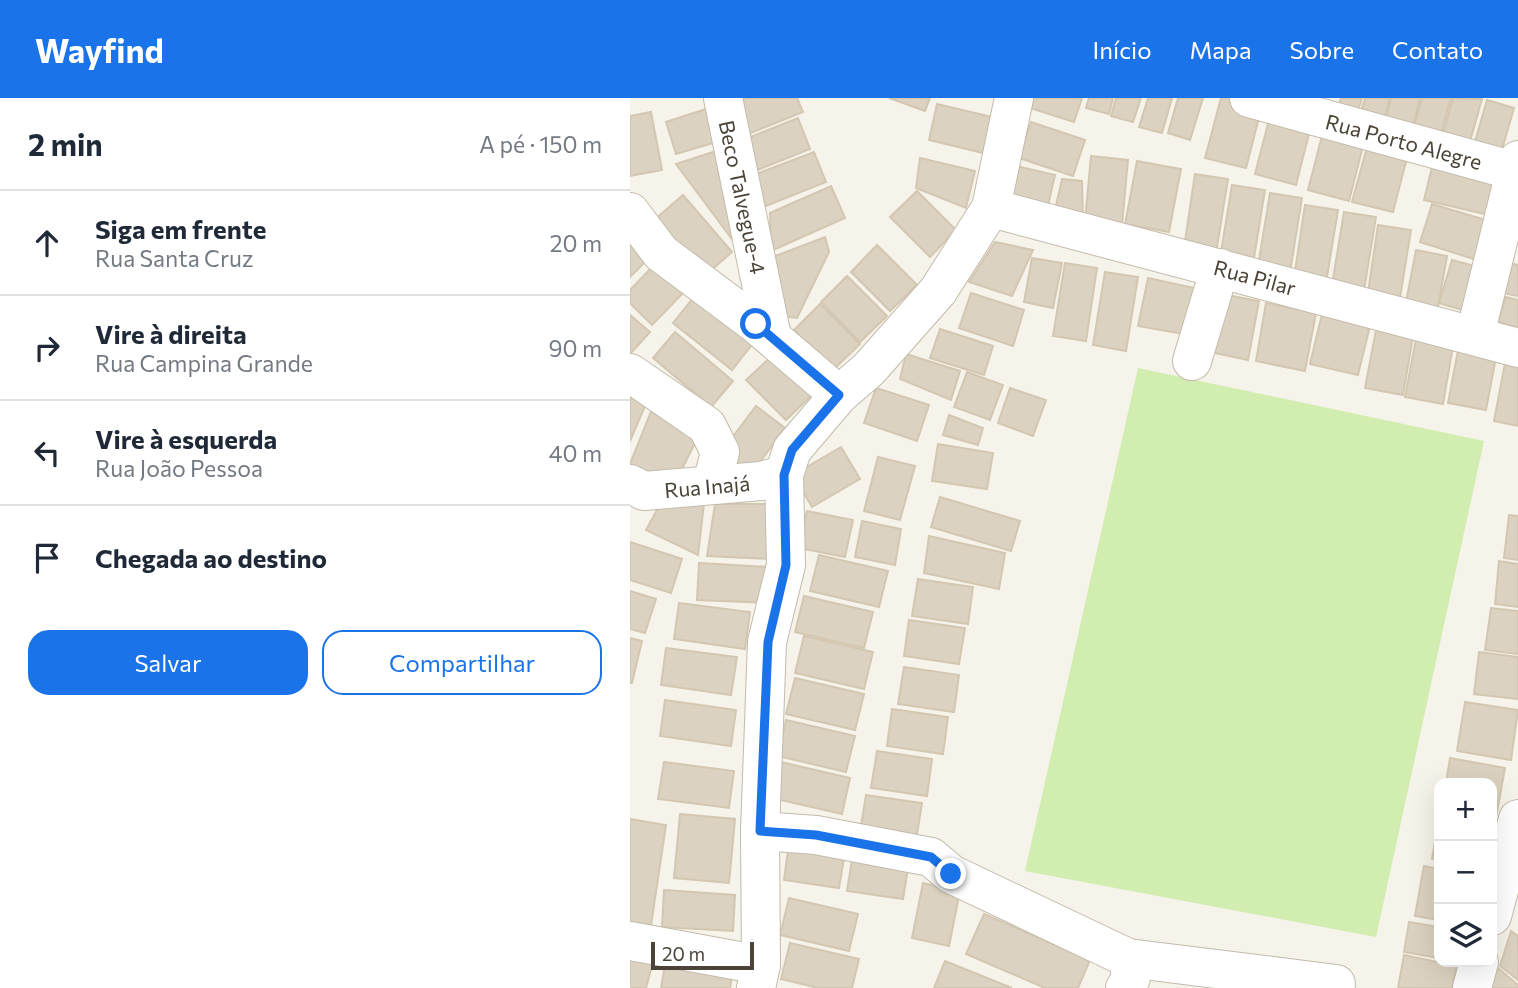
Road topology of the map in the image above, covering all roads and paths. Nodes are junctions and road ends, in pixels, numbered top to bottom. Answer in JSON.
{"nodes":[{"id":1,"x":723,"y":98,"type":"edge"},
{"id":2,"x":1014,"y":98,"type":"edge"},
{"id":3,"x":1250,"y":98,"type":"edge"},
{"id":4,"x":1517,"y":168,"type":"edge"},
{"id":5,"x":991,"y":208,"type":"junction"},
{"id":6,"x":630,"y":212,"type":"edge"},
{"id":7,"x":1220,"y":268,"type":"junction"},
{"id":8,"x":1475,"y":335,"type":"junction"},
{"id":9,"x":772,"y":337,"type":"junction"},
{"id":10,"x":1518,"y":348,"type":"edge"},
{"id":11,"x":1192,"y":361,"type":"dead end"},
{"id":12,"x":630,"y":373,"type":"edge"},
{"id":13,"x":839,"y":395,"type":"junction"},
{"id":14,"x":784,"y":475,"type":"junction"},
{"id":15,"x":712,"y":484,"type":"junction"},
{"id":16,"x":635,"y":496,"type":"edge"},
{"id":17,"x":1518,"y":819,"type":"edge"},
{"id":18,"x":760,"y":831,"type":"junction"},
{"id":19,"x":1495,"y":904,"type":"edge"},
{"id":20,"x":630,"y":942,"type":"edge"},
{"id":21,"x":1478,"y":967,"type":"edge"},
{"id":22,"x":1126,"y":973,"type":"edge"},
{"id":23,"x":759,"y":977,"type":"edge"},
{"id":24,"x":1335,"y":988,"type":"edge"},
{"id":25,"x":1472,"y":988,"type":"edge"}],
"edges":[{"from":1,"to":9,"type":"street","name":"Beco Talvegue-4"},
{"from":2,"to":5,"type":"street"},
{"from":3,"to":4,"type":"street","name":"Rua Porto Alegre"},
{"from":4,"to":8,"type":"street"},
{"from":5,"to":7,"type":"street","name":"Rua Pilar"},
{"from":5,"to":13,"type":"street"},
{"from":6,"to":9,"type":"street"},
{"from":7,"to":8,"type":"street","name":"Rua Pilar"},
{"from":7,"to":11,"type":"street"},
{"from":8,"to":10,"type":"street","name":"Rua Pilar"},
{"from":9,"to":13,"type":"street"},
{"from":12,"to":15,"type":"street"},
{"from":13,"to":14,"type":"street"},
{"from":14,"to":15,"type":"street","name":"Rua Inajá"},
{"from":14,"to":18,"type":"street"},
{"from":15,"to":16,"type":"street","name":"Rua Inajá"},
{"from":17,"to":19,"type":"street"},
{"from":18,"to":22,"type":"street"},
{"from":18,"to":23,"type":"street"},
{"from":20,"to":23,"type":"street"},
{"from":21,"to":25,"type":"street"},
{"from":22,"to":24,"type":"street"}]}
